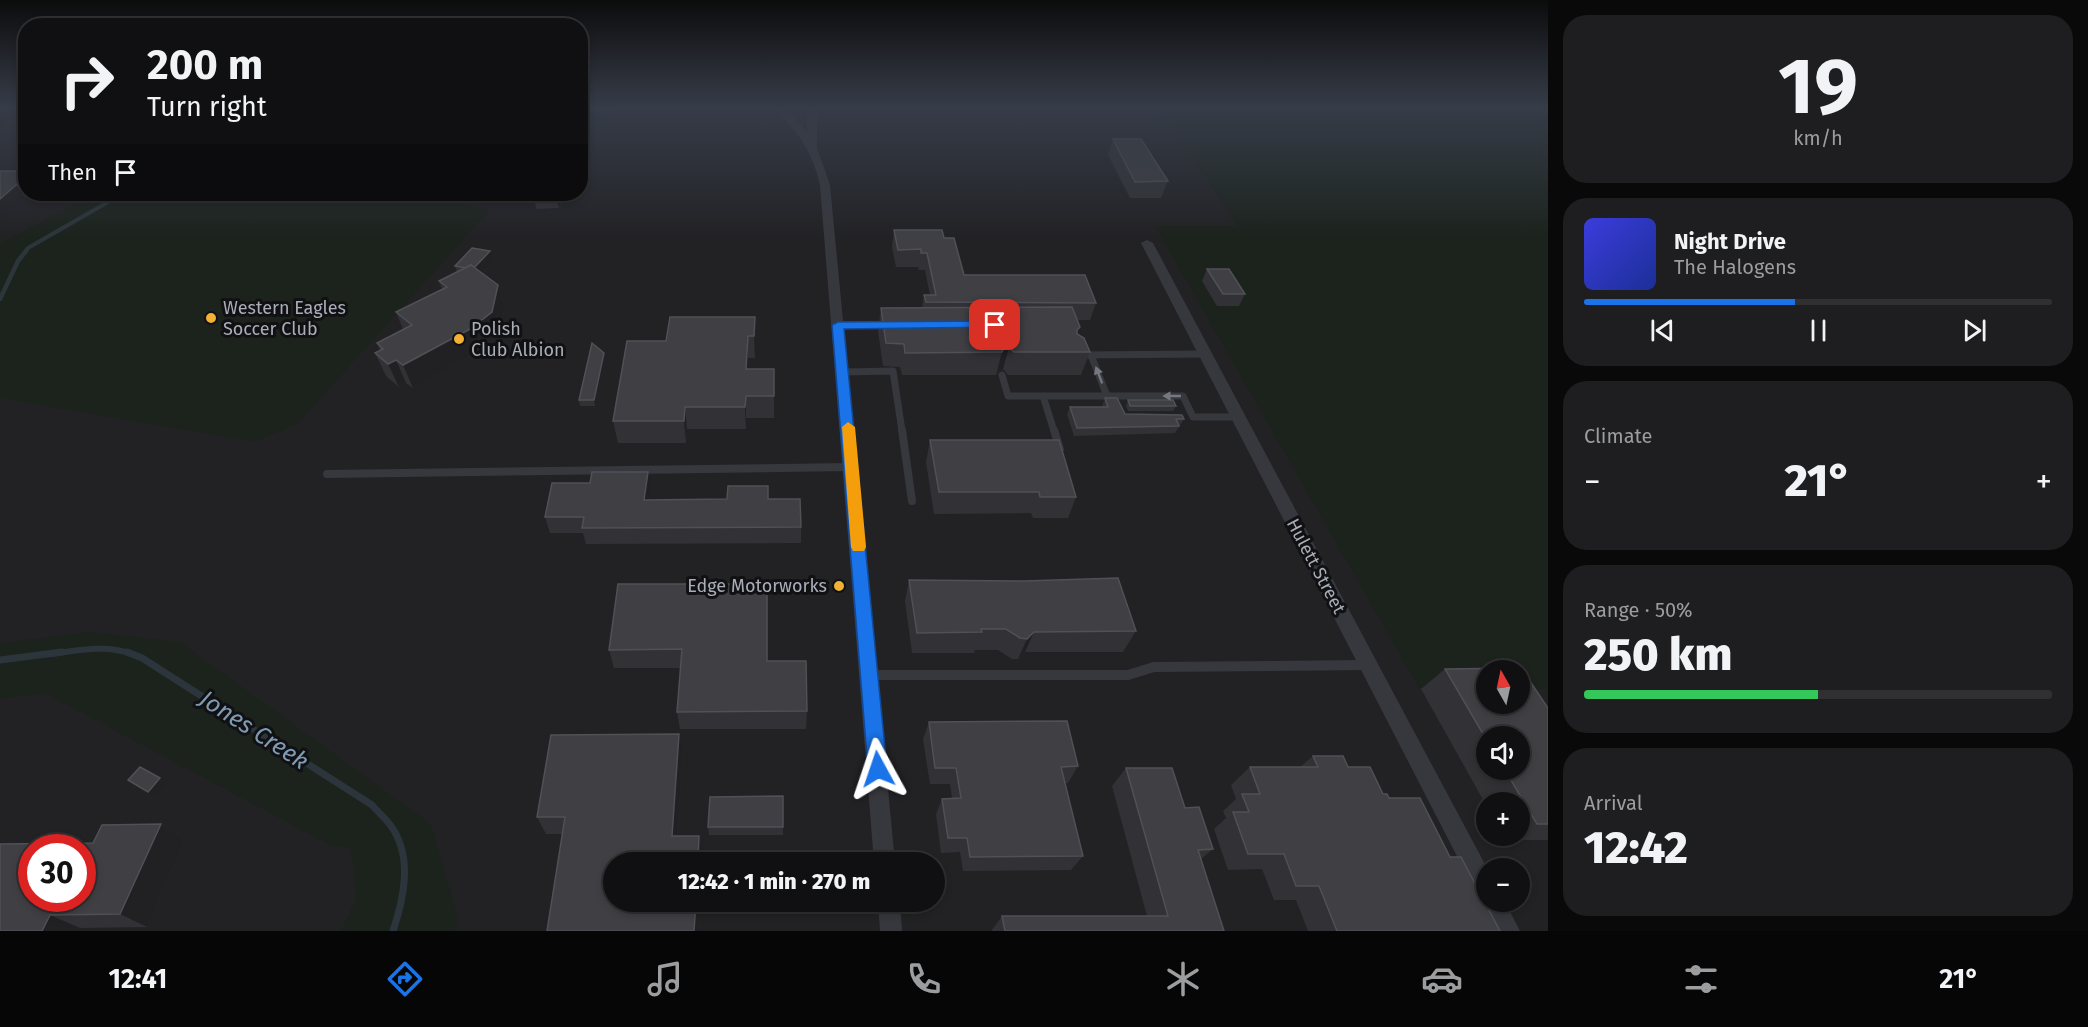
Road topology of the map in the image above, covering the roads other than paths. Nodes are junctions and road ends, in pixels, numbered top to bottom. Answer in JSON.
{"nodes":[{"id":1,"x":813,"y":151,"type":"edge"},
{"id":2,"x":1147,"y":243,"type":"dead end"},
{"id":3,"x":838,"y":325,"type":"junction"},
{"id":4,"x":897,"y":325,"type":"edge"},
{"id":5,"x":1074,"y":354,"type":"edge"},
{"id":6,"x":1091,"y":354,"type":"junction"},
{"id":7,"x":1204,"y":354,"type":"junction"},
{"id":8,"x":843,"y":372,"type":"junction"},
{"id":9,"x":1002,"y":375,"type":"dead end"},
{"id":10,"x":1043,"y":396,"type":"junction"},
{"id":11,"x":1107,"y":396,"type":"junction"},
{"id":12,"x":1116,"y":396,"type":"junction"},
{"id":13,"x":1120,"y":407,"type":"edge"},
{"id":14,"x":1182,"y":417,"type":"edge"},
{"id":15,"x":1193,"y":417,"type":"junction"},
{"id":16,"x":1238,"y":417,"type":"junction"},
{"id":17,"x":1061,"y":453,"type":"edge"},
{"id":18,"x":852,"y":467,"type":"junction"},
{"id":19,"x":327,"y":474,"type":"dead end"},
{"id":20,"x":912,"y":501,"type":"dead end"},
{"id":21,"x":1369,"y":665,"type":"junction"},
{"id":22,"x":870,"y":675,"type":"junction"},
{"id":23,"x":884,"y":852,"type":"edge"},
{"id":24,"x":1476,"y":870,"type":"edge"},
{"id":25,"x":890,"y":912,"type":"edge"},
{"id":26,"x":1499,"y":912,"type":"edge"},
{"id":27,"x":891,"y":931,"type":"edge"},
{"id":28,"x":1509,"y":931,"type":"edge"}],
"edges":[{"from":1,"to":3,"type":"street"},
{"from":2,"to":7,"type":"street","name":"Hulett Street"},
{"from":3,"to":4,"type":"lane"},
{"from":3,"to":8,"type":"street"},
{"from":5,"to":6,"type":"lane"},
{"from":6,"to":7,"type":"lane"},
{"from":11,"to":6,"type":"lane","one_way":true},
{"from":7,"to":16,"type":"street","name":"Hulett Street"},
{"from":8,"to":18,"type":"street"},
{"from":8,"to":20,"type":"lane"},
{"from":9,"to":10,"type":"lane"},
{"from":10,"to":11,"type":"lane"},
{"from":10,"to":17,"type":"lane"},
{"from":11,"to":12,"type":"lane"},
{"from":12,"to":13,"type":"lane"},
{"from":15,"to":12,"type":"lane","one_way":true},
{"from":14,"to":15,"type":"lane"},
{"from":15,"to":16,"type":"lane"},
{"from":16,"to":21,"type":"street","name":"Hulett Street"},
{"from":18,"to":19,"type":"lane"},
{"from":18,"to":22,"type":"street"},
{"from":21,"to":22,"type":"lane"},
{"from":21,"to":24,"type":"street","name":"Hulett Street"},
{"from":22,"to":23,"type":"street"},
{"from":25,"to":27,"type":"street"},
{"from":26,"to":28,"type":"street"}]}
